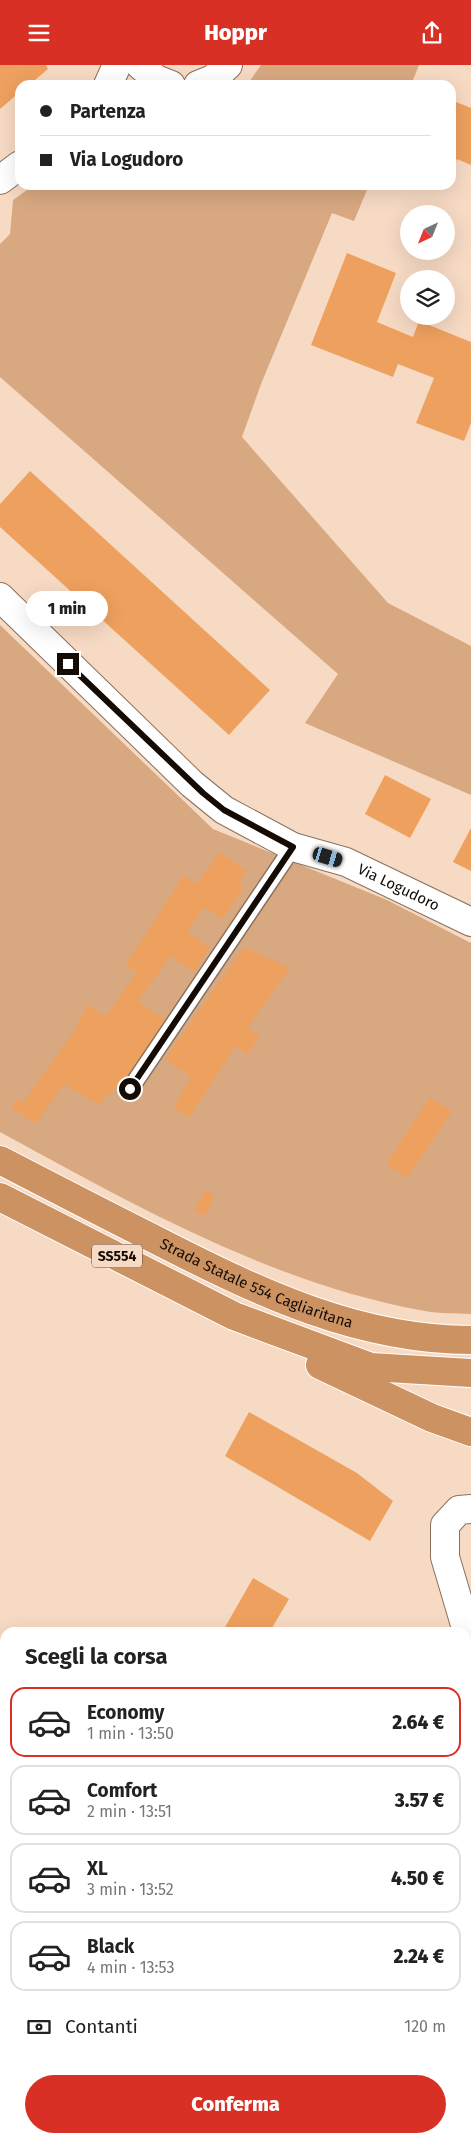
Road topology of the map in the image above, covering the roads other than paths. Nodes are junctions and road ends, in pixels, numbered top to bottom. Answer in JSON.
{"nodes":[{"id":1,"x":117,"y":65,"type":"edge"},
{"id":2,"x":140,"y":65,"type":"edge"},
{"id":3,"x":228,"y":65,"type":"edge"},
{"id":4,"x":110,"y":80,"type":"edge"},
{"id":5,"x":158,"y":80,"type":"edge"},
{"id":6,"x":210,"y":80,"type":"edge"},
{"id":7,"x":15,"y":169,"type":"edge"},
{"id":8,"x":0,"y":180,"type":"edge"},
{"id":9,"x":0,"y":597,"type":"edge"},
{"id":10,"x":293,"y":847,"type":"junction"},
{"id":11,"x":471,"y":922,"type":"edge"},
{"id":12,"x":130,"y":1089,"type":"dead end"},
{"id":13,"x":0,"y":1160,"type":"edge"},
{"id":14,"x":0,"y":1197,"type":"edge"},
{"id":15,"x":234,"y":1315,"type":"junction"},
{"id":16,"x":471,"y":1339,"type":"edge"},
{"id":17,"x":471,"y":1373,"type":"edge"},
{"id":18,"x":471,"y":1432,"type":"edge"},
{"id":19,"x":471,"y":1509,"type":"edge"},
{"id":20,"x":466,"y":1627,"type":"edge"}],
"edges":[{"from":1,"to":4,"type":"street"},
{"from":2,"to":5,"type":"street"},
{"from":3,"to":6,"type":"street"},
{"from":7,"to":8,"type":"street"},
{"from":9,"to":10,"type":"street","name":"Via Logudoro"},
{"from":10,"to":11,"type":"street","name":"Via Logudoro"},
{"from":10,"to":12,"type":"lane"},
{"from":13,"to":16,"type":"highway","name":"Strada Statale 554 Cagliaritana","number":"SS554"},
{"from":14,"to":15,"type":"highway","number":"SS554"},
{"from":15,"to":17,"type":"highway","number":"SS554"},
{"from":15,"to":18,"type":"highway"},
{"from":19,"to":20,"type":"street"}]}
